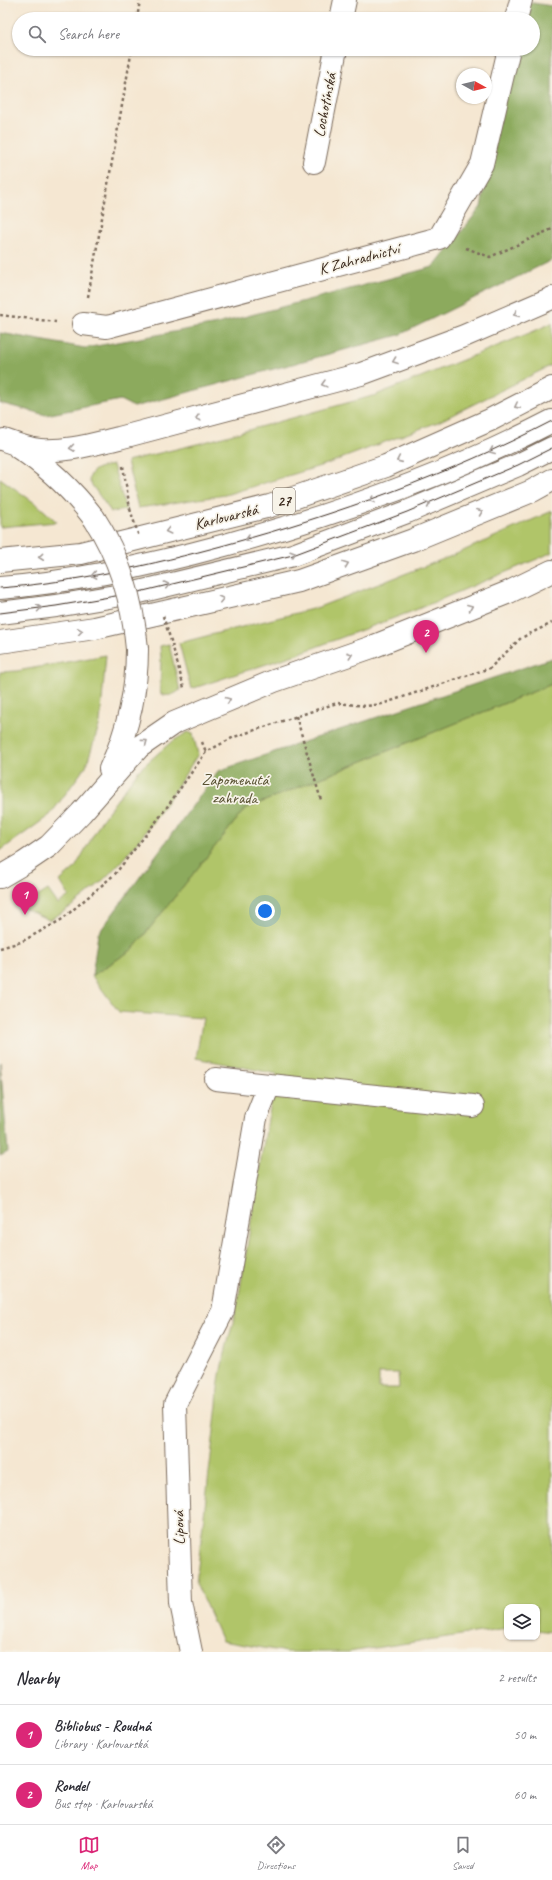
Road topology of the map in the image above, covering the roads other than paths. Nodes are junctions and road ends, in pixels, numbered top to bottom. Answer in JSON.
{"nodes":[{"id":1,"x":345,"y":0,"type":"edge"},
{"id":2,"x":521,"y":0,"type":"edge"},
{"id":3,"x":342,"y":12,"type":"edge"},
{"id":4,"x":518,"y":12,"type":"edge"},
{"id":5,"x":335,"y":56,"type":"edge"},
{"id":6,"x":507,"y":56,"type":"edge"},
{"id":7,"x":314,"y":162,"type":"dead end"},
{"id":8,"x":552,"y":298,"type":"edge"},
{"id":9,"x":83,"y":324,"type":"road end"},
{"id":10,"x":552,"y":388,"type":"edge"},
{"id":11,"x":552,"y":421,"type":"edge"},
{"id":12,"x":2,"y":439,"type":"edge"},
{"id":13,"x":552,"y":448,"type":"edge"},
{"id":14,"x":552,"y":480,"type":"edge"},
{"id":15,"x":0,"y":561,"type":"edge"},
{"id":16,"x":552,"y":571,"type":"edge"},
{"id":17,"x":0,"y":588,"type":"edge"},
{"id":18,"x":0,"y":613,"type":"edge"},
{"id":19,"x":0,"y":642,"type":"edge"},
{"id":20,"x":91,"y":801,"type":"junction"},
{"id":21,"x":0,"y":877,"type":"edge"},
{"id":22,"x":216,"y":1080,"type":"dead end"},
{"id":23,"x":270,"y":1085,"type":"junction"},
{"id":24,"x":473,"y":1106,"type":"dead end"},
{"id":25,"x":191,"y":1652,"type":"edge"}],
"edges":[{"from":1,"to":3,"type":"main road"},
{"from":2,"to":4,"type":"main road"},
{"from":5,"to":7,"type":"main road","name":"Lochotínská"},
{"from":6,"to":9,"type":"main road","name":"K Zahradnictví"},
{"from":8,"to":12,"type":"main road","one_way":true},
{"from":10,"to":15,"type":"main road","name":"Karlovarská","number":"27","one_way":true},
{"from":11,"to":17,"type":"main road","name":"Karlovarská","one_way":true},
{"from":12,"to":20,"type":"main road","bridge":true},
{"from":18,"to":13,"type":"main road","one_way":true},
{"from":19,"to":14,"type":"main road","one_way":true},
{"from":20,"to":16,"type":"main road","one_way":true},
{"from":20,"to":21,"type":"main road"},
{"from":22,"to":23,"type":"main road"},
{"from":23,"to":24,"type":"main road"},
{"from":23,"to":25,"type":"main road","name":"Lipová"}]}
